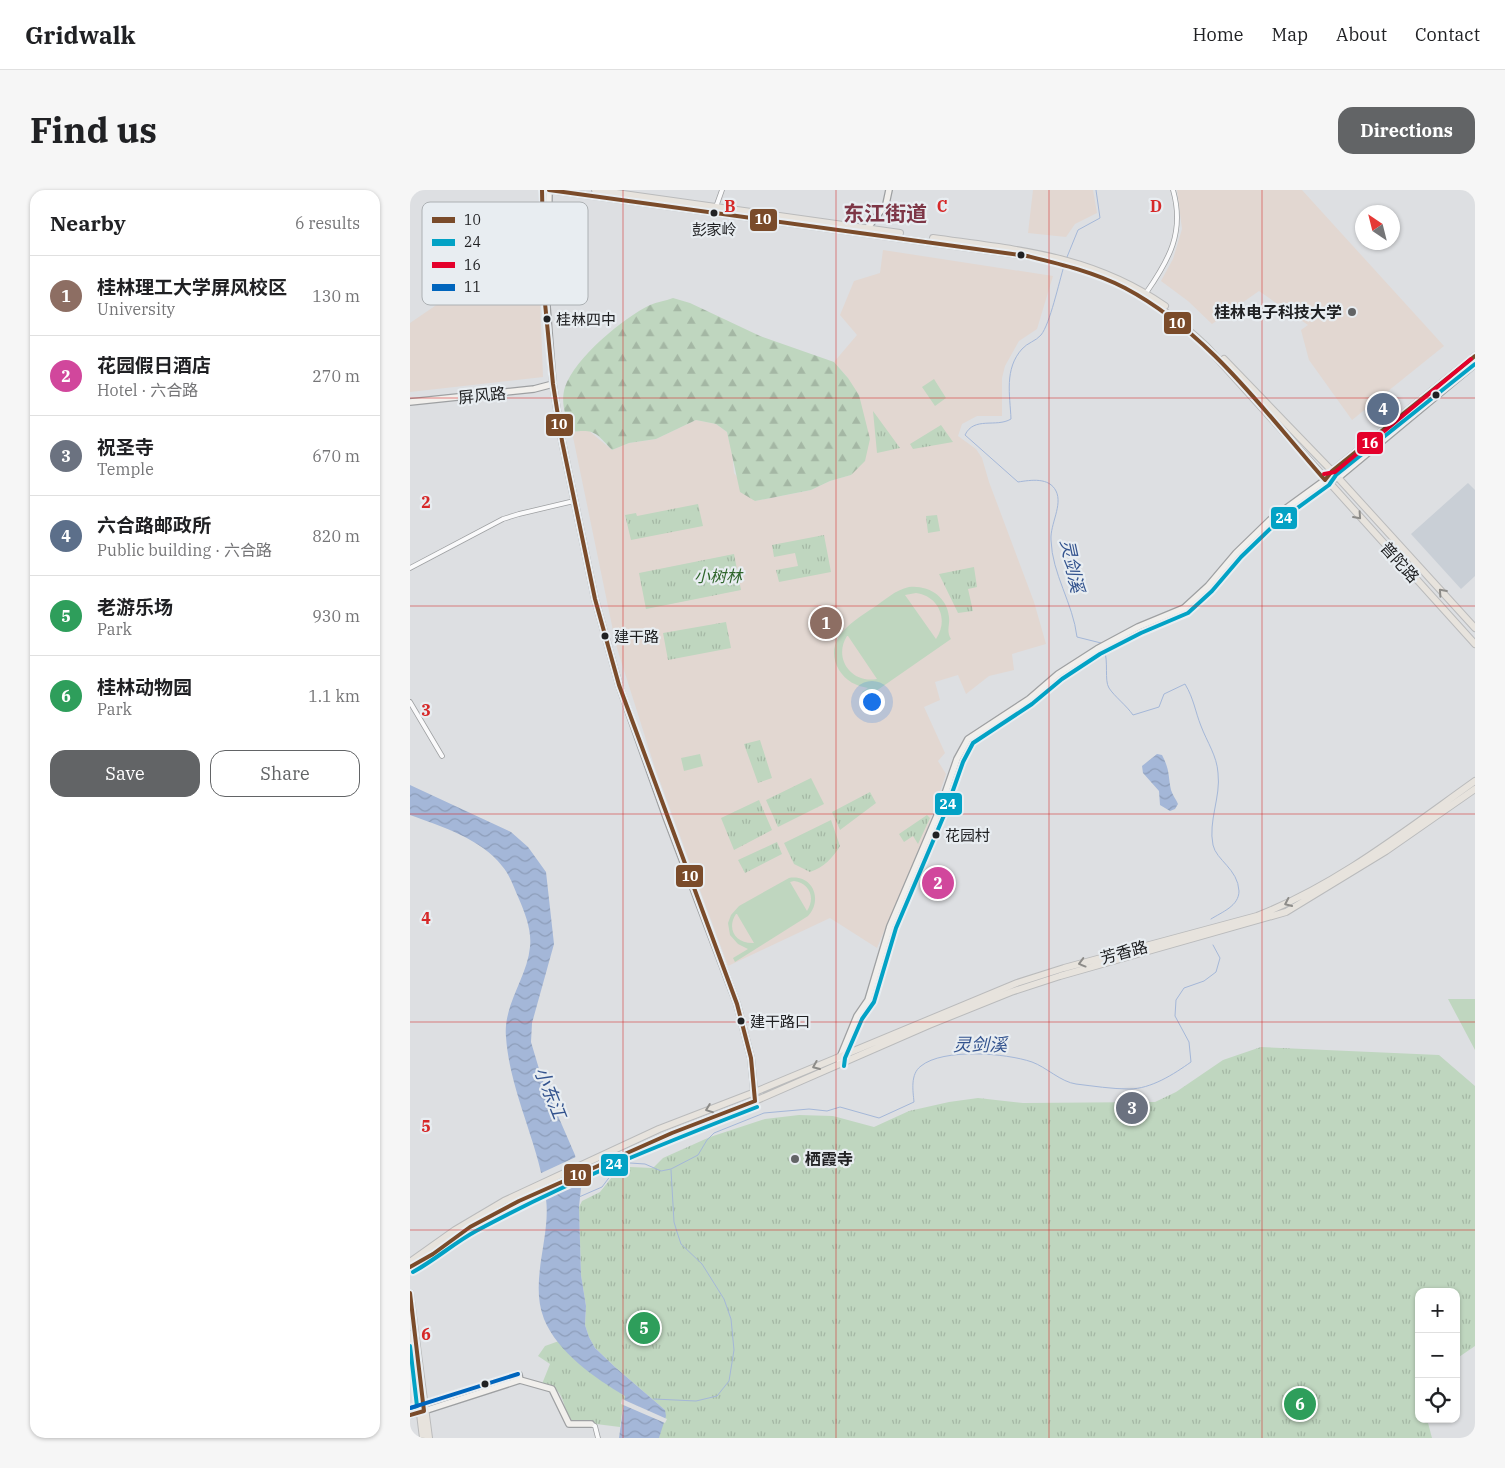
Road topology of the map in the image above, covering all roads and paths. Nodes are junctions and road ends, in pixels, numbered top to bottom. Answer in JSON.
{"nodes":[{"id":1,"x":549,"y":190,"type":"edge"},
{"id":2,"x":595,"y":190,"type":"edge"},
{"id":3,"x":722,"y":190,"type":"edge"},
{"id":4,"x":889,"y":190,"type":"edge"},
{"id":5,"x":1173,"y":190,"type":"edge"},
{"id":6,"x":715,"y":210,"type":"junction"},
{"id":7,"x":866,"y":230,"type":"junction"},
{"id":8,"x":1075,"y":264,"type":"junction"},
{"id":9,"x":1146,"y":293,"type":"junction"},
{"id":10,"x":547,"y":307,"type":"edge"},
{"id":11,"x":1475,"y":356,"type":"edge"},
{"id":12,"x":1475,"y":364,"type":"edge"},
{"id":13,"x":553,"y":384,"type":"junction"},
{"id":14,"x":410,"y":402,"type":"edge"},
{"id":15,"x":1332,"y":471,"type":"junction"},
{"id":16,"x":1338,"y":478,"type":"junction"},
{"id":17,"x":1325,"y":480,"type":"junction"},
{"id":18,"x":574,"y":501,"type":"junction"},
{"id":19,"x":410,"y":568,"type":"edge"},
{"id":20,"x":1475,"y":628,"type":"edge"},
{"id":21,"x":1475,"y":644,"type":"edge"},
{"id":22,"x":410,"y":702,"type":"edge"},
{"id":23,"x":442,"y":756,"type":"dead end"},
{"id":24,"x":1475,"y":781,"type":"edge"},
{"id":25,"x":1475,"y":789,"type":"edge"},
{"id":26,"x":839,"y":1056,"type":"junction"},
{"id":27,"x":838,"y":1064,"type":"junction"},
{"id":28,"x":755,"y":1092,"type":"junction"},
{"id":29,"x":755,"y":1101,"type":"junction"},
{"id":30,"x":539,"y":1189,"type":"junction"},
{"id":31,"x":410,"y":1262,"type":"edge"},
{"id":32,"x":410,"y":1267,"type":"edge"},
{"id":33,"x":410,"y":1294,"type":"edge"},
{"id":34,"x":410,"y":1334,"type":"edge"},
{"id":35,"x":410,"y":1408,"type":"edge"},
{"id":36,"x":421,"y":1408,"type":"junction"},
{"id":37,"x":410,"y":1415,"type":"edge"},
{"id":38,"x":591,"y":1424,"type":"joint"},
{"id":39,"x":423,"y":1438,"type":"edge"},
{"id":40,"x":429,"y":1438,"type":"edge"},
{"id":41,"x":598,"y":1438,"type":"edge"}],
"edges":[{"from":1,"to":6,"type":"main road"},
{"from":2,"to":6,"type":"main road"},
{"from":3,"to":6,"type":"street"},
{"from":4,"to":7,"type":"main road"},
{"from":5,"to":9,"type":"street"},
{"from":6,"to":7,"type":"main road"},
{"from":7,"to":8,"type":"main road"},
{"from":8,"to":9,"type":"main road","name":"普陀路"},
{"from":8,"to":17,"type":"main road","name":"普陀路"},
{"from":9,"to":15,"type":"main road","name":"普陀路"},
{"from":10,"to":13,"type":"main road"},
{"from":11,"to":15,"type":"main road"},
{"from":12,"to":16,"type":"main road"},
{"from":13,"to":14,"type":"main road","name":"屏风路"},
{"from":13,"to":18,"type":"main road"},
{"from":15,"to":16,"type":"main road","name":"普陀路"},
{"from":15,"to":17,"type":"main road"},
{"from":16,"to":17,"type":"main road"},
{"from":20,"to":16,"type":"main road","name":"普陀路","one_way":true},
{"from":17,"to":21,"type":"main road","name":"普陀路","one_way":true},
{"from":17,"to":26,"type":"main road"},
{"from":18,"to":19,"type":"street"},
{"from":18,"to":28,"type":"main road"},
{"from":22,"to":23,"type":"street"},
{"from":24,"to":26,"type":"main road","name":"芳香路","one_way":true},
{"from":25,"to":27,"type":"main road","name":"芳香路"},
{"from":26,"to":27,"type":"main road"},
{"from":26,"to":28,"type":"main road","name":"芳香路","one_way":true},
{"from":27,"to":29,"type":"main road","name":"芳香路"},
{"from":28,"to":29,"type":"main road"},
{"from":28,"to":30,"type":"main road","name":"芳香路","one_way":true},
{"from":29,"to":30,"type":"main road","name":"芳香路"},
{"from":30,"to":31,"type":"main road"},
{"from":30,"to":32,"type":"main road"},
{"from":33,"to":36,"type":"main road"},
{"from":34,"to":36,"type":"main road"},
{"from":35,"to":36,"type":"main road"},
{"from":36,"to":37,"type":"main road"},
{"from":36,"to":38,"type":"main road"},
{"from":36,"to":39,"type":"main road"},
{"from":36,"to":40,"type":"main road"},
{"from":38,"to":41,"type":"street"}]}
